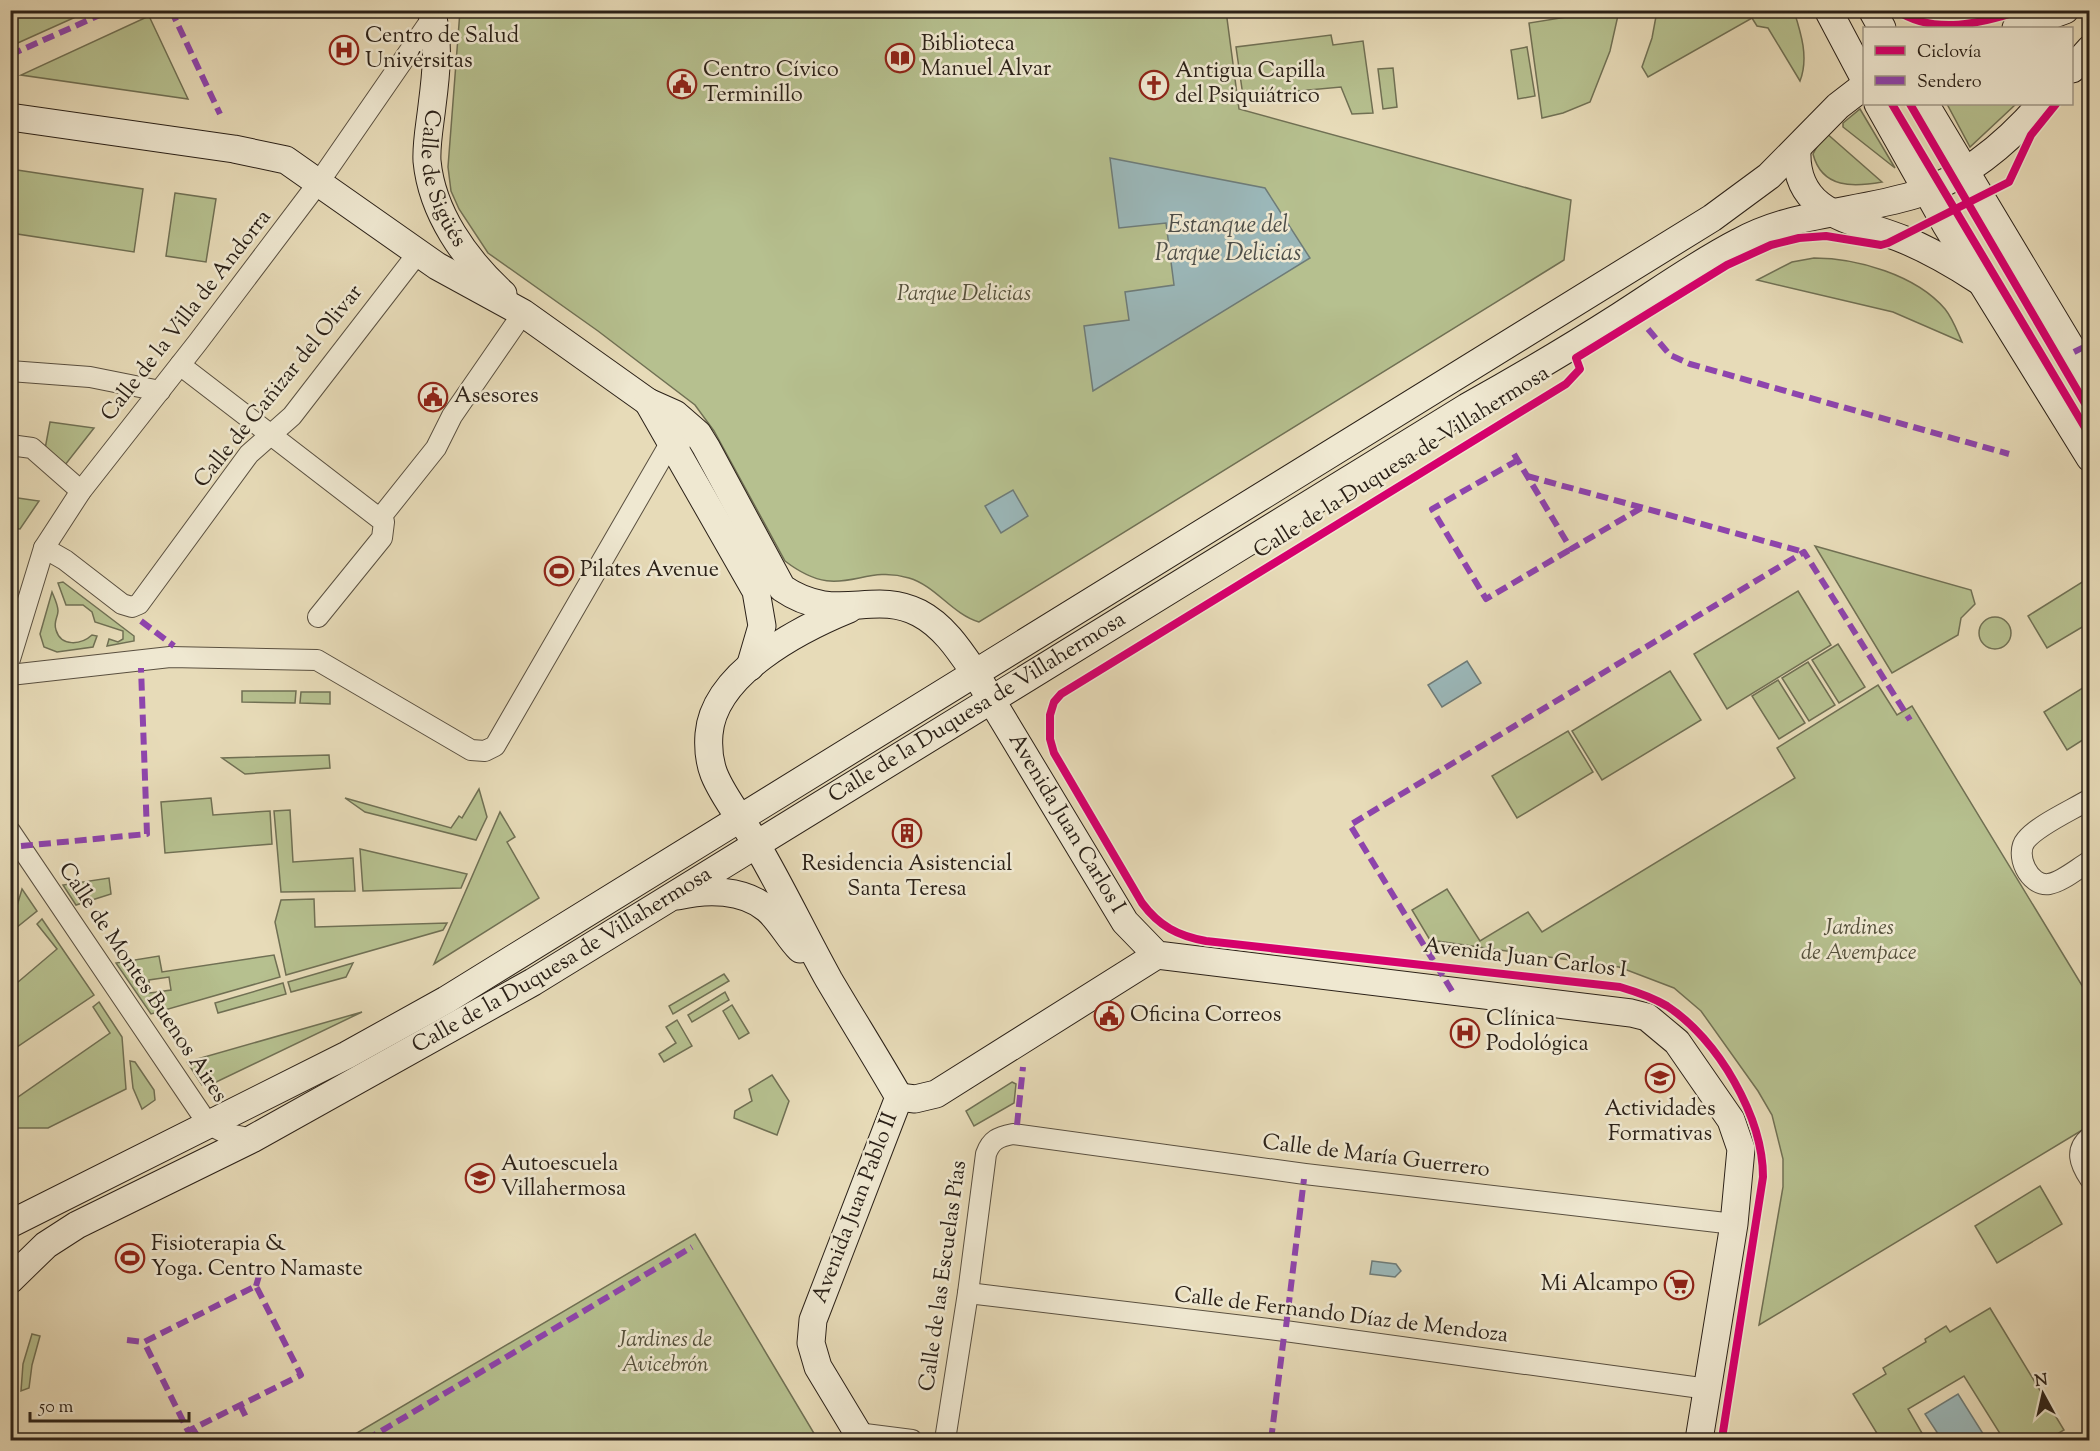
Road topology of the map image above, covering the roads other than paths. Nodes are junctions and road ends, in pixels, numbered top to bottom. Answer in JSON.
{"nodes":[{"id":1,"x":1828,"y":10,"type":"edge"},
{"id":2,"x":1872,"y":10,"type":"edge"},
{"id":3,"x":2064,"y":10,"type":"edge"},
{"id":4,"x":432,"y":14,"type":"edge"},
{"id":5,"x":1881,"y":27,"type":"edge"},
{"id":6,"x":2019,"y":27,"type":"edge"},
{"id":7,"x":2090,"y":49,"type":"edge"},
{"id":8,"x":2073,"y":68,"type":"edge"},
{"id":9,"x":1863,"y":76,"type":"edge"},
{"id":10,"x":1863,"y":87,"type":"edge"},
{"id":11,"x":1879,"y":105,"type":"edge"},
{"id":12,"x":1926,"y":105,"type":"edge"},
{"id":13,"x":2039,"y":105,"type":"edge"},
{"id":14,"x":10,"y":117,"type":"edge"},
{"id":15,"x":1797,"y":150,"type":"junction"},
{"id":16,"x":1965,"y":171,"type":"junction"},
{"id":17,"x":319,"y":182,"type":"junction"},
{"id":18,"x":1926,"y":191,"type":"junction"},
{"id":19,"x":1829,"y":212,"type":"junction"},
{"id":20,"x":418,"y":253,"type":"junction"},
{"id":21,"x":1982,"y":283,"type":"junction"},
{"id":22,"x":524,"y":313,"type":"junction"},
{"id":23,"x":180,"y":365,"type":"junction"},
{"id":24,"x":10,"y":371,"type":"edge"},
{"id":25,"x":2087,"y":371,"type":"edge"},
{"id":26,"x":160,"y":391,"type":"junction"},
{"id":27,"x":648,"y":402,"type":"junction"},
{"id":28,"x":271,"y":435,"type":"junction"},
{"id":29,"x":672,"y":440,"type":"junction"},
{"id":30,"x":10,"y":445,"type":"edge"},
{"id":31,"x":2090,"y":458,"type":"edge"},
{"id":32,"x":716,"y":463,"type":"junction"},
{"id":33,"x":81,"y":491,"type":"junction"},
{"id":34,"x":381,"y":517,"type":"junction"},
{"id":35,"x":44,"y":548,"type":"junction"},
{"id":36,"x":856,"y":607,"type":"junction"},
{"id":37,"x":318,"y":617,"type":"dead end"},
{"id":38,"x":10,"y":659,"type":"edge"},
{"id":39,"x":750,"y":667,"type":"junction"},
{"id":40,"x":975,"y":673,"type":"junction"},
{"id":41,"x":10,"y":675,"type":"edge"},
{"id":42,"x":990,"y":700,"type":"junction"},
{"id":43,"x":2090,"y":800,"type":"edge"},
{"id":44,"x":741,"y":818,"type":"junction"},
{"id":45,"x":10,"y":831,"type":"edge"},
{"id":46,"x":756,"y":843,"type":"junction"},
{"id":47,"x":2090,"y":861,"type":"edge"},
{"id":48,"x":668,"y":898,"type":"junction"},
{"id":49,"x":1157,"y":955,"type":"junction"},
{"id":50,"x":830,"y":980,"type":"junction"},
{"id":51,"x":899,"y":1097,"type":"junction"},
{"id":52,"x":208,"y":1124,"type":"junction"},
{"id":53,"x":1013,"y":1134,"type":"joint"},
{"id":54,"x":2090,"y":1137,"type":"edge"},
{"id":55,"x":252,"y":1139,"type":"junction"},
{"id":56,"x":2090,"y":1179,"type":"edge"},
{"id":57,"x":10,"y":1224,"type":"edge"},
{"id":58,"x":1734,"y":1224,"type":"junction"},
{"id":59,"x":10,"y":1280,"type":"edge"},
{"id":60,"x":968,"y":1293,"type":"junction"},
{"id":61,"x":1708,"y":1389,"type":"junction"},
{"id":62,"x":859,"y":1437,"type":"edge"},
{"id":63,"x":912,"y":1440,"type":"edge"},
{"id":64,"x":945,"y":1440,"type":"edge"},
{"id":65,"x":1699,"y":1440,"type":"edge"}],
"edges":[{"from":1,"to":9,"type":"main road"},
{"from":2,"to":5,"type":"main road"},
{"from":3,"to":6,"type":"main road"},
{"from":4,"to":17,"type":"street","name":"Calle de la Villa de Andorra"},
{"from":4,"to":22,"type":"main road","name":"Calle de Sigüés"},
{"from":7,"to":8,"type":"main road"},
{"from":10,"to":15,"type":"main road","name":"Calle de la Duquesa de Villahermosa"},
{"from":11,"to":18,"type":"main road"},
{"from":12,"to":16,"type":"main road"},
{"from":13,"to":16,"type":"main road","name":"Calle de la Duquesa de Villahermosa"},
{"from":14,"to":17,"type":"main road","name":"Calle de Sigüés"},
{"from":15,"to":19,"type":"main road"},
{"from":15,"to":40,"type":"main road","name":"Calle de la Duquesa de Villahermosa"},
{"from":16,"to":18,"type":"main road","name":"Calle de la Duquesa de Villahermosa"},
{"from":16,"to":25,"type":"main road"},
{"from":17,"to":20,"type":"main road","name":"Calle de Sigüés"},
{"from":17,"to":23,"type":"street","name":"Calle de la Villa de Andorra"},
{"from":18,"to":19,"type":"main road","name":"Calle de la Duquesa de Villahermosa"},
{"from":18,"to":21,"type":"main road"},
{"from":19,"to":21,"type":"main road"},
{"from":19,"to":42,"type":"main road","name":"Calle de la Duquesa de Villahermosa"},
{"from":20,"to":22,"type":"main road","name":"Calle de Sigüés"},
{"from":20,"to":28,"type":"street","name":"Calle de Cañizar del Olivar"},
{"from":21,"to":31,"type":"main road"},
{"from":22,"to":27,"type":"main road","name":"Calle de Sigüés"},
{"from":22,"to":34,"type":"street"},
{"from":23,"to":26,"type":"street","name":"Calle de la Villa de Andorra"},
{"from":23,"to":28,"type":"street"},
{"from":24,"to":26,"type":"street"},
{"from":26,"to":33,"type":"street","name":"Calle de la Villa de Andorra"},
{"from":27,"to":29,"type":"main road","name":"Calle de Sigüés"},
{"from":27,"to":32,"type":"main road","name":"Calle de Sigüés"},
{"from":28,"to":34,"type":"street"},
{"from":28,"to":35,"type":"street","name":"Calle de Cañizar del Olivar"},
{"from":29,"to":32,"type":"street","name":"Calle de Sigüés"},
{"from":29,"to":39,"type":"main road","name":"Calle de Sigüés"},
{"from":29,"to":41,"type":"street"},
{"from":30,"to":33,"type":"street"},
{"from":32,"to":36,"type":"main road","name":"Calle de Sigüés"},
{"from":33,"to":35,"type":"street","name":"Calle de la Villa de Andorra"},
{"from":34,"to":37,"type":"street"},
{"from":35,"to":38,"type":"street","name":"Calle de la Villa de Andorra"},
{"from":36,"to":39,"type":"main road","name":"Calle de Sigüés"},
{"from":36,"to":40,"type":"main road","name":"Calle de Sigüés"},
{"from":39,"to":44,"type":"main road","name":"Calle de Sigüés"},
{"from":40,"to":42,"type":"main road","name":"Calle de Sigüés"},
{"from":40,"to":44,"type":"main road","name":"Calle de la Duquesa de Villahermosa"},
{"from":42,"to":46,"type":"main road","name":"Calle de la Duquesa de Villahermosa"},
{"from":42,"to":49,"type":"main road","name":"Avenida Juan Carlos I"},
{"from":43,"to":47,"type":"street"},
{"from":44,"to":46,"type":"main road","name":"Calle de Sigüés"},
{"from":44,"to":52,"type":"main road","name":"Calle de la Duquesa de Villahermosa"},
{"from":45,"to":52,"type":"street","name":"Calle de Montes Buenos Aires"},
{"from":46,"to":48,"type":"main road","name":"Calle de la Duquesa de Villahermosa"},
{"from":46,"to":50,"type":"main road","name":"Avenida Juan Pablo II"},
{"from":48,"to":50,"type":"main road","name":"Avenida Juan Pablo II"},
{"from":48,"to":55,"type":"main road","name":"Calle de la Duquesa de Villahermosa"},
{"from":49,"to":51,"type":"main road"},
{"from":49,"to":58,"type":"main road","name":"Avenida Juan Carlos I"},
{"from":50,"to":51,"type":"main road","name":"Avenida Juan Pablo II"},
{"from":51,"to":62,"type":"main road","name":"Avenida Juan Pablo II"},
{"from":52,"to":55,"type":"street","name":"Calle de Montes Buenos Aires"},
{"from":52,"to":57,"type":"main road","name":"Calle de la Duquesa de Villahermosa"},
{"from":53,"to":58,"type":"street","name":"Calle de María Guerrero"},
{"from":53,"to":60,"type":"street","name":"Calle de las Escuelas Pías"},
{"from":54,"to":56,"type":"street"},
{"from":55,"to":59,"type":"main road","name":"Calle de la Duquesa de Villahermosa"},
{"from":58,"to":61,"type":"main road","name":"Avenida Juan Carlos I"},
{"from":60,"to":61,"type":"street","name":"Calle de Fernando Díaz de Mendoza"},
{"from":60,"to":64,"type":"street","name":"Calle de las Escuelas Pías"},
{"from":61,"to":65,"type":"main road","name":"Avenida Juan Carlos I"},
{"from":62,"to":63,"type":"street"}]}
